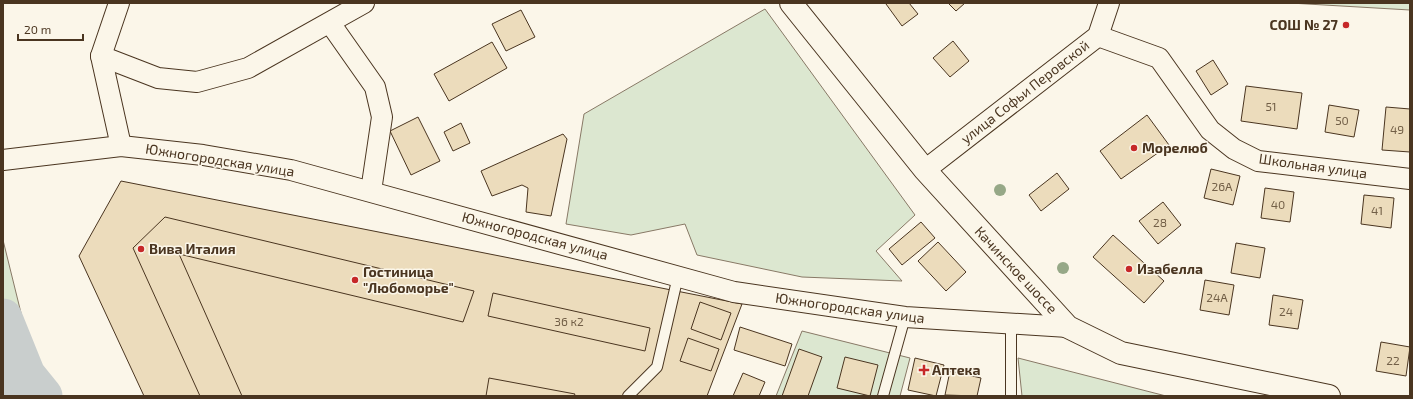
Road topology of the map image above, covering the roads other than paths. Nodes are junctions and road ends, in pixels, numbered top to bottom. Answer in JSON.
{"nodes":[{"id":1,"x":119,"y":3,"type":"edge"},
{"id":2,"x":364,"y":3,"type":"edge"},
{"id":3,"x":791,"y":3,"type":"edge"},
{"id":4,"x":1109,"y":3,"type":"edge"},
{"id":5,"x":339,"y":13,"type":"edge"},
{"id":6,"x":1098,"y":36,"type":"junction"},
{"id":7,"x":100,"y":56,"type":"junction"},
{"id":8,"x":121,"y":146,"type":"junction"},
{"id":9,"x":3,"y":160,"type":"edge"},
{"id":10,"x":925,"y":170,"type":"junction"},
{"id":11,"x":1410,"y":178,"type":"edge"},
{"id":12,"x":371,"y":191,"type":"junction"},
{"id":13,"x":678,"y":276,"type":"junction"},
{"id":14,"x":905,"y":317,"type":"junction"},
{"id":15,"x":1011,"y":323,"type":"junction"},
{"id":16,"x":1068,"y":327,"type":"junction"},
{"id":17,"x":628,"y":396,"type":"edge"},
{"id":18,"x":883,"y":396,"type":"edge"},
{"id":19,"x":1011,"y":396,"type":"edge"},
{"id":20,"x":1329,"y":396,"type":"edge"}],
"edges":[{"from":1,"to":7,"type":"street"},
{"from":2,"to":5,"type":"street"},
{"from":3,"to":10,"type":"main road","name":"Качинское шоссе"},
{"from":4,"to":6,"type":"street","name":"улица Софьи Перовской"},
{"from":5,"to":7,"type":"street"},
{"from":5,"to":12,"type":"street"},
{"from":6,"to":10,"type":"street","name":"улица Софьи Перовской"},
{"from":6,"to":11,"type":"street","name":"Школьная улица"},
{"from":7,"to":8,"type":"street"},
{"from":8,"to":9,"type":"street","name":"Южногородская улица"},
{"from":8,"to":12,"type":"street","name":"Южногородская улица"},
{"from":10,"to":16,"type":"main road","name":"Качинское шоссе"},
{"from":12,"to":13,"type":"street","name":"Южногородская улица"},
{"from":13,"to":14,"type":"street","name":"Южногородская улица"},
{"from":13,"to":17,"type":"lane"},
{"from":14,"to":15,"type":"street","name":"Южногородская улица"},
{"from":14,"to":18,"type":"lane"},
{"from":15,"to":16,"type":"street","name":"Южногородская улица"},
{"from":15,"to":19,"type":"lane"},
{"from":16,"to":20,"type":"main road","name":"Качинское шоссе"}]}
